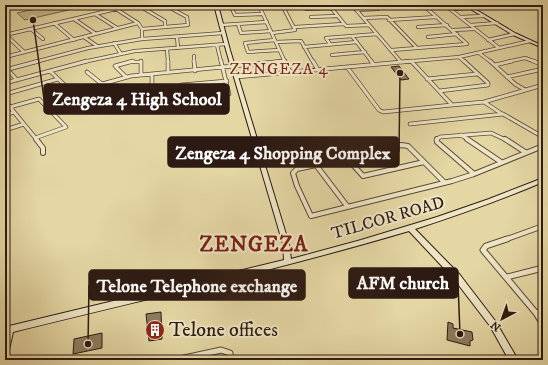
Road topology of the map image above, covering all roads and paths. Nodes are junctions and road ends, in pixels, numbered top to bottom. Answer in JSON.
{"nodes":[{"id":1,"x":132,"y":5,"type":"edge"},
{"id":2,"x":138,"y":5,"type":"edge"},
{"id":3,"x":159,"y":5,"type":"edge"},
{"id":4,"x":165,"y":5,"type":"edge"},
{"id":5,"x":216,"y":5,"type":"edge"},
{"id":6,"x":230,"y":5,"type":"edge"},
{"id":7,"x":265,"y":5,"type":"edge"},
{"id":8,"x":282,"y":5,"type":"edge"},
{"id":9,"x":352,"y":5,"type":"edge"},
{"id":10,"x":375,"y":5,"type":"edge"},
{"id":11,"x":423,"y":5,"type":"edge"},
{"id":12,"x":445,"y":5,"type":"edge"},
{"id":13,"x":466,"y":5,"type":"edge"},
{"id":14,"x":252,"y":6,"type":"edge"},
{"id":15,"x":330,"y":6,"type":"edge"},
{"id":16,"x":261,"y":8,"type":"junction"},
{"id":17,"x":471,"y":8,"type":"junction"},
{"id":18,"x":116,"y":9,"type":"junction"},
{"id":19,"x":144,"y":9,"type":"junction"},
{"id":20,"x":306,"y":9,"type":"dead end"},
{"id":21,"x":450,"y":9,"type":"junction"},
{"id":22,"x":356,"y":10,"type":"junction"},
{"id":23,"x":95,"y":14,"type":"junction"},
{"id":24,"x":255,"y":14,"type":"junction"},
{"id":25,"x":262,"y":14,"type":"junction"},
{"id":26,"x":337,"y":16,"type":"junction"},
{"id":27,"x":484,"y":16,"type":"junction"},
{"id":28,"x":311,"y":17,"type":"dead end"},
{"id":29,"x":436,"y":17,"type":"junction"},
{"id":30,"x":460,"y":17,"type":"junction"},
{"id":31,"x":364,"y":18,"type":"junction"},
{"id":32,"x":74,"y":19,"type":"junction"},
{"id":33,"x":389,"y":20,"type":"junction"},
{"id":34,"x":267,"y":22,"type":"junction"},
{"id":35,"x":54,"y":23,"type":"junction"},
{"id":36,"x":138,"y":23,"type":"junction"},
{"id":37,"x":497,"y":23,"type":"junction"},
{"id":38,"x":221,"y":24,"type":"junction"},
{"id":39,"x":238,"y":24,"type":"junction"},
{"id":40,"x":344,"y":24,"type":"junction"},
{"id":41,"x":369,"y":25,"type":"junction"},
{"id":42,"x":447,"y":25,"type":"junction"},
{"id":43,"x":471,"y":25,"type":"junction"},
{"id":44,"x":165,"y":27,"type":"junction"},
{"id":45,"x":295,"y":27,"type":"junction"},
{"id":46,"x":418,"y":27,"type":"dead end"},
{"id":47,"x":117,"y":28,"type":"junction"},
{"id":48,"x":31,"y":29,"type":"junction"},
{"id":49,"x":142,"y":29,"type":"junction"},
{"id":50,"x":474,"y":29,"type":"junction"},
{"id":51,"x":453,"y":30,"type":"junction"},
{"id":52,"x":271,"y":32,"type":"junction"},
{"id":53,"x":223,"y":33,"type":"junction"},
{"id":54,"x":96,"y":34,"type":"junction"},
{"id":55,"x":377,"y":34,"type":"junction"},
{"id":56,"x":457,"y":34,"type":"junction"},
{"id":57,"x":514,"y":34,"type":"junction"},
{"id":58,"x":6,"y":35,"type":"edge"},
{"id":59,"x":352,"y":36,"type":"junction"},
{"id":60,"x":84,"y":37,"type":"junction"},
{"id":61,"x":177,"y":37,"type":"junction"},
{"id":62,"x":428,"y":37,"type":"dead end"},
{"id":63,"x":485,"y":37,"type":"junction"},
{"id":64,"x":496,"y":38,"type":"junction"},
{"id":65,"x":43,"y":39,"type":"dead end"},
{"id":66,"x":142,"y":39,"type":"junction"},
{"id":67,"x":74,"y":40,"type":"junction"},
{"id":68,"x":488,"y":40,"type":"junction"},
{"id":69,"x":276,"y":41,"type":"junction"},
{"id":70,"x":530,"y":41,"type":"junction"},
{"id":71,"x":357,"y":42,"type":"junction"},
{"id":72,"x":114,"y":44,"type":"junction"},
{"id":73,"x":217,"y":44,"type":"junction"},
{"id":74,"x":226,"y":44,"type":"junction"},
{"id":75,"x":330,"y":44,"type":"junction"},
{"id":76,"x":97,"y":46,"type":"junction"},
{"id":77,"x":304,"y":46,"type":"junction"},
{"id":78,"x":543,"y":47,"type":"edge"},
{"id":79,"x":178,"y":48,"type":"junction"},
{"id":80,"x":416,"y":48,"type":"junction"},
{"id":81,"x":500,"y":48,"type":"junction"},
{"id":82,"x":167,"y":49,"type":"junction"},
{"id":83,"x":279,"y":50,"type":"junction"},
{"id":84,"x":392,"y":50,"type":"junction"},
{"id":85,"x":24,"y":52,"type":"junction"},
{"id":86,"x":365,"y":52,"type":"junction"},
{"id":87,"x":479,"y":53,"type":"junction"},
{"id":88,"x":121,"y":54,"type":"junction"},
{"id":89,"x":332,"y":55,"type":"dead end"},
{"id":90,"x":194,"y":56,"type":"dead end"},
{"id":91,"x":5,"y":57,"type":"edge"},
{"id":92,"x":459,"y":57,"type":"junction"},
{"id":93,"x":285,"y":61,"type":"junction"},
{"id":94,"x":401,"y":62,"type":"junction"},
{"id":95,"x":412,"y":62,"type":"junction"},
{"id":96,"x":374,"y":65,"type":"junction"},
{"id":97,"x":495,"y":65,"type":"junction"},
{"id":98,"x":543,"y":65,"type":"edge"},
{"id":99,"x":233,"y":67,"type":"junction"},
{"id":100,"x":347,"y":67,"type":"junction"},
{"id":101,"x":223,"y":68,"type":"junction"},
{"id":102,"x":543,"y":69,"type":"edge"},
{"id":103,"x":6,"y":70,"type":"edge"},
{"id":104,"x":318,"y":70,"type":"junction"},
{"id":105,"x":50,"y":71,"type":"junction"},
{"id":106,"x":195,"y":71,"type":"junction"},
{"id":107,"x":87,"y":72,"type":"dead end"},
{"id":108,"x":290,"y":72,"type":"junction"},
{"id":109,"x":168,"y":73,"type":"junction"},
{"id":110,"x":152,"y":74,"type":"junction"},
{"id":111,"x":477,"y":74,"type":"junction"},
{"id":112,"x":141,"y":75,"type":"junction"},
{"id":113,"x":126,"y":77,"type":"junction"},
{"id":114,"x":236,"y":77,"type":"junction"},
{"id":115,"x":507,"y":77,"type":"junction"},
{"id":116,"x":58,"y":79,"type":"junction"},
{"id":117,"x":427,"y":79,"type":"junction"},
{"id":118,"x":17,"y":80,"type":"junction"},
{"id":119,"x":226,"y":81,"type":"junction"},
{"id":120,"x":5,"y":83,"type":"edge"},
{"id":121,"x":102,"y":84,"type":"junction"},
{"id":122,"x":181,"y":85,"type":"dead end"},
{"id":123,"x":543,"y":85,"type":"edge"},
{"id":124,"x":525,"y":90,"type":"junction"},
{"id":125,"x":438,"y":91,"type":"junction"},
{"id":126,"x":9,"y":93,"type":"dead end"},
{"id":127,"x":74,"y":94,"type":"junction"},
{"id":128,"x":5,"y":101,"type":"edge"},
{"id":129,"x":484,"y":102,"type":"junction"},
{"id":130,"x":46,"y":105,"type":"junction"},
{"id":131,"x":452,"y":105,"type":"junction"},
{"id":132,"x":10,"y":107,"type":"junction"},
{"id":133,"x":14,"y":112,"type":"junction"},
{"id":134,"x":503,"y":114,"type":"junction"},
{"id":135,"x":5,"y":115,"type":"edge"},
{"id":136,"x":24,"y":124,"type":"junction"},
{"id":137,"x":410,"y":124,"type":"dead end"},
{"id":138,"x":5,"y":130,"type":"edge"},
{"id":139,"x":461,"y":135,"type":"junction"},
{"id":140,"x":543,"y":137,"type":"edge"},
{"id":141,"x":36,"y":138,"type":"junction"},
{"id":142,"x":543,"y":146,"type":"edge"},
{"id":143,"x":525,"y":152,"type":"junction"},
{"id":144,"x":43,"y":153,"type":"dead end"},
{"id":145,"x":346,"y":157,"type":"junction"},
{"id":146,"x":424,"y":162,"type":"junction"},
{"id":147,"x":501,"y":162,"type":"junction"},
{"id":148,"x":316,"y":164,"type":"junction"},
{"id":149,"x":474,"y":174,"type":"junction"},
{"id":150,"x":543,"y":180,"type":"edge"},
{"id":151,"x":444,"y":182,"type":"junction"},
{"id":152,"x":347,"y":206,"type":"junction"},
{"id":153,"x":543,"y":226,"type":"edge"},
{"id":154,"x":410,"y":228,"type":"junction"},
{"id":155,"x":288,"y":262,"type":"junction"},
{"id":156,"x":543,"y":268,"type":"edge"},
{"id":157,"x":506,"y":277,"type":"junction"},
{"id":158,"x":543,"y":311,"type":"edge"},
{"id":159,"x":536,"y":313,"type":"junction"},
{"id":160,"x":543,"y":324,"type":"edge"},
{"id":161,"x":7,"y":329,"type":"edge"},
{"id":162,"x":5,"y":350,"type":"edge"},
{"id":163,"x":189,"y":359,"type":"edge"},
{"id":164,"x":175,"y":360,"type":"edge"},
{"id":165,"x":231,"y":360,"type":"edge"},
{"id":166,"x":514,"y":360,"type":"edge"}],
"edges":[{"from":1,"to":18,"type":"street"},
{"from":2,"to":19,"type":"street"},
{"from":3,"to":19,"type":"street"},
{"from":4,"to":44,"type":"street"},
{"from":5,"to":38,"type":"street"},
{"from":6,"to":24,"type":"street"},
{"from":7,"to":16,"type":"street"},
{"from":8,"to":45,"type":"street"},
{"from":9,"to":22,"type":"street"},
{"from":10,"to":22,"type":"street"},
{"from":11,"to":29,"type":"street"},
{"from":12,"to":21,"type":"street"},
{"from":13,"to":17,"type":"street"},
{"from":14,"to":16,"type":"street"},
{"from":14,"to":24,"type":"street"},
{"from":15,"to":20,"type":"street"},
{"from":15,"to":26,"type":"street"},
{"from":16,"to":25,"type":"street"},
{"from":17,"to":21,"type":"street"},
{"from":17,"to":27,"type":"street"},
{"from":18,"to":23,"type":"street"},
{"from":18,"to":36,"type":"street"},
{"from":19,"to":44,"type":"street"},
{"from":21,"to":30,"type":"street"},
{"from":22,"to":31,"type":"street"},
{"from":23,"to":32,"type":"street"},
{"from":23,"to":47,"type":"street"},
{"from":24,"to":25,"type":"street"},
{"from":25,"to":34,"type":"street"},
{"from":26,"to":28,"type":"street"},
{"from":26,"to":40,"type":"street"},
{"from":27,"to":30,"type":"street"},
{"from":27,"to":37,"type":"street"},
{"from":29,"to":33,"type":"street"},
{"from":29,"to":42,"type":"street"},
{"from":30,"to":43,"type":"street"},
{"from":31,"to":33,"type":"street"},
{"from":31,"to":41,"type":"street"},
{"from":32,"to":35,"type":"street"},
{"from":32,"to":54,"type":"street"},
{"from":33,"to":80,"type":"street"},
{"from":34,"to":39,"type":"street"},
{"from":34,"to":52,"type":"street"},
{"from":35,"to":48,"type":"street"},
{"from":35,"to":67,"type":"street"},
{"from":36,"to":47,"type":"street"},
{"from":36,"to":49,"type":"street"},
{"from":37,"to":43,"type":"street"},
{"from":37,"to":57,"type":"street"},
{"from":38,"to":39,"type":"street"},
{"from":38,"to":53,"type":"street"},
{"from":39,"to":52,"type":"street"},
{"from":40,"to":41,"type":"street"},
{"from":40,"to":45,"type":"street"},
{"from":41,"to":55,"type":"street"},
{"from":42,"to":46,"type":"street"},
{"from":42,"to":51,"type":"street"},
{"from":43,"to":50,"type":"street"},
{"from":44,"to":49,"type":"street"},
{"from":45,"to":52,"type":"street"},
{"from":47,"to":54,"type":"street"},
{"from":48,"to":58,"type":"street"},
{"from":48,"to":65,"type":"street"},
{"from":49,"to":66,"type":"street"},
{"from":50,"to":51,"type":"street"},
{"from":50,"to":63,"type":"street"},
{"from":51,"to":56,"type":"street"},
{"from":52,"to":69,"type":"street"},
{"from":53,"to":61,"type":"street"},
{"from":53,"to":74,"type":"street"},
{"from":54,"to":60,"type":"street"},
{"from":55,"to":59,"type":"street"},
{"from":55,"to":84,"type":"street"},
{"from":56,"to":62,"type":"street"},
{"from":56,"to":80,"type":"street"},
{"from":57,"to":64,"type":"street"},
{"from":57,"to":70,"type":"street"},
{"from":58,"to":85,"type":"street"},
{"from":59,"to":71,"type":"street"},
{"from":59,"to":75,"type":"street"},
{"from":60,"to":67,"type":"street"},
{"from":60,"to":76,"type":"street"},
{"from":61,"to":66,"type":"street"},
{"from":61,"to":79,"type":"street"},
{"from":63,"to":64,"type":"street"},
{"from":63,"to":68,"type":"street"},
{"from":64,"to":68,"type":"street"},
{"from":66,"to":72,"type":"street"},
{"from":67,"to":85,"type":"street"},
{"from":68,"to":81,"type":"street"},
{"from":69,"to":77,"type":"street"},
{"from":69,"to":83,"type":"street"},
{"from":69,"to":83,"type":"street"},
{"from":70,"to":78,"type":"street"},
{"from":70,"to":81,"type":"street"},
{"from":71,"to":75,"type":"street"},
{"from":71,"to":86,"type":"street"},
{"from":72,"to":76,"type":"street"},
{"from":72,"to":88,"type":"street"},
{"from":73,"to":74,"type":"street"},
{"from":73,"to":79,"type":"street"},
{"from":73,"to":101,"type":"street"},
{"from":74,"to":99,"type":"street"},
{"from":75,"to":77,"type":"street"},
{"from":76,"to":103,"type":"street"},
{"from":77,"to":104,"type":"street"},
{"from":79,"to":82,"type":"street"},
{"from":80,"to":84,"type":"street"},
{"from":81,"to":87,"type":"street"},
{"from":82,"to":88,"type":"street"},
{"from":82,"to":109,"type":"street"},
{"from":83,"to":93,"type":"street"},
{"from":84,"to":94,"type":"street"},
{"from":85,"to":91,"type":"street"},
{"from":86,"to":89,"type":"street"},
{"from":86,"to":96,"type":"street"},
{"from":87,"to":92,"type":"street"},
{"from":87,"to":97,"type":"street"},
{"from":88,"to":105,"type":"street"},
{"from":90,"to":106,"type":"street"},
{"from":92,"to":95,"type":"street"},
{"from":92,"to":111,"type":"street"},
{"from":93,"to":99,"type":"street"},
{"from":93,"to":108,"type":"street"},
{"from":94,"to":95,"type":"street"},
{"from":94,"to":96,"type":"street"},
{"from":95,"to":117,"type":"street"},
{"from":96,"to":100,"type":"street"},
{"from":97,"to":98,"type":"street"},
{"from":97,"to":115,"type":"street"},
{"from":99,"to":101,"type":"street"},
{"from":99,"to":114,"type":"street"},
{"from":100,"to":104,"type":"street"},
{"from":100,"to":131,"type":"street"},
{"from":101,"to":106,"type":"street"},
{"from":101,"to":119,"type":"street"},
{"from":102,"to":115,"type":"street"},
{"from":103,"to":118,"type":"street"},
{"from":104,"to":108,"type":"street"},
{"from":105,"to":116,"type":"street"},
{"from":105,"to":118,"type":"street"},
{"from":106,"to":109,"type":"street"},
{"from":107,"to":121,"type":"street"},
{"from":108,"to":114,"type":"street"},
{"from":109,"to":110,"type":"street"},
{"from":110,"to":112,"type":"street"},
{"from":110,"to":119,"type":"street"},
{"from":111,"to":117,"type":"street"},
{"from":111,"to":125,"type":"street"},
{"from":112,"to":113,"type":"street"},
{"from":112,"to":113,"type":"street"},
{"from":113,"to":121,"type":"street"},
{"from":114,"to":155,"type":"street"},
{"from":115,"to":124,"type":"street"},
{"from":116,"to":126,"type":"street"},
{"from":116,"to":127,"type":"street"},
{"from":117,"to":125,"type":"street"},
{"from":118,"to":120,"type":"street"},
{"from":119,"to":122,"type":"street"},
{"from":121,"to":127,"type":"street"},
{"from":123,"to":124,"type":"street"},
{"from":124,"to":129,"type":"street"},
{"from":125,"to":131,"type":"street"},
{"from":127,"to":130,"type":"street"},
{"from":128,"to":132,"type":"street"},
{"from":129,"to":131,"type":"street"},
{"from":129,"to":134,"type":"street"},
{"from":130,"to":132,"type":"street"},
{"from":130,"to":141,"type":"street"},
{"from":132,"to":133,"type":"street"},
{"from":133,"to":135,"type":"street"},
{"from":133,"to":136,"type":"street"},
{"from":134,"to":137,"type":"street"},
{"from":134,"to":140,"type":"street"},
{"from":136,"to":138,"type":"street"},
{"from":136,"to":141,"type":"street"},
{"from":139,"to":143,"type":"street"},
{"from":139,"to":147,"type":"street"},
{"from":139,"to":149,"type":"street"},
{"from":141,"to":144,"type":"street"},
{"from":142,"to":143,"type":"street"},
{"from":143,"to":147,"type":"street"},
{"from":145,"to":146,"type":"street"},
{"from":145,"to":146,"type":"street"},
{"from":145,"to":148,"type":"street"},
{"from":146,"to":151,"type":"street"},
{"from":147,"to":149,"type":"street"},
{"from":148,"to":152,"type":"street"},
{"from":148,"to":152,"type":"street"},
{"from":149,"to":151,"type":"street"},
{"from":150,"to":154,"type":"street","name":"TILCOR ROAD"},
{"from":151,"to":152,"type":"street"},
{"from":153,"to":157,"type":"street"},
{"from":154,"to":155,"type":"street","name":"TILCOR ROAD"},
{"from":154,"to":166,"type":"street"},
{"from":155,"to":161,"type":"street","name":"TILCOR ROAD"},
{"from":156,"to":157,"type":"street"},
{"from":157,"to":159,"type":"street"},
{"from":158,"to":159,"type":"street"},
{"from":159,"to":160,"type":"street"},
{"from":161,"to":162,"type":"street"},
{"from":163,"to":164,"type":"street"},
{"from":163,"to":165,"type":"street"}]}
